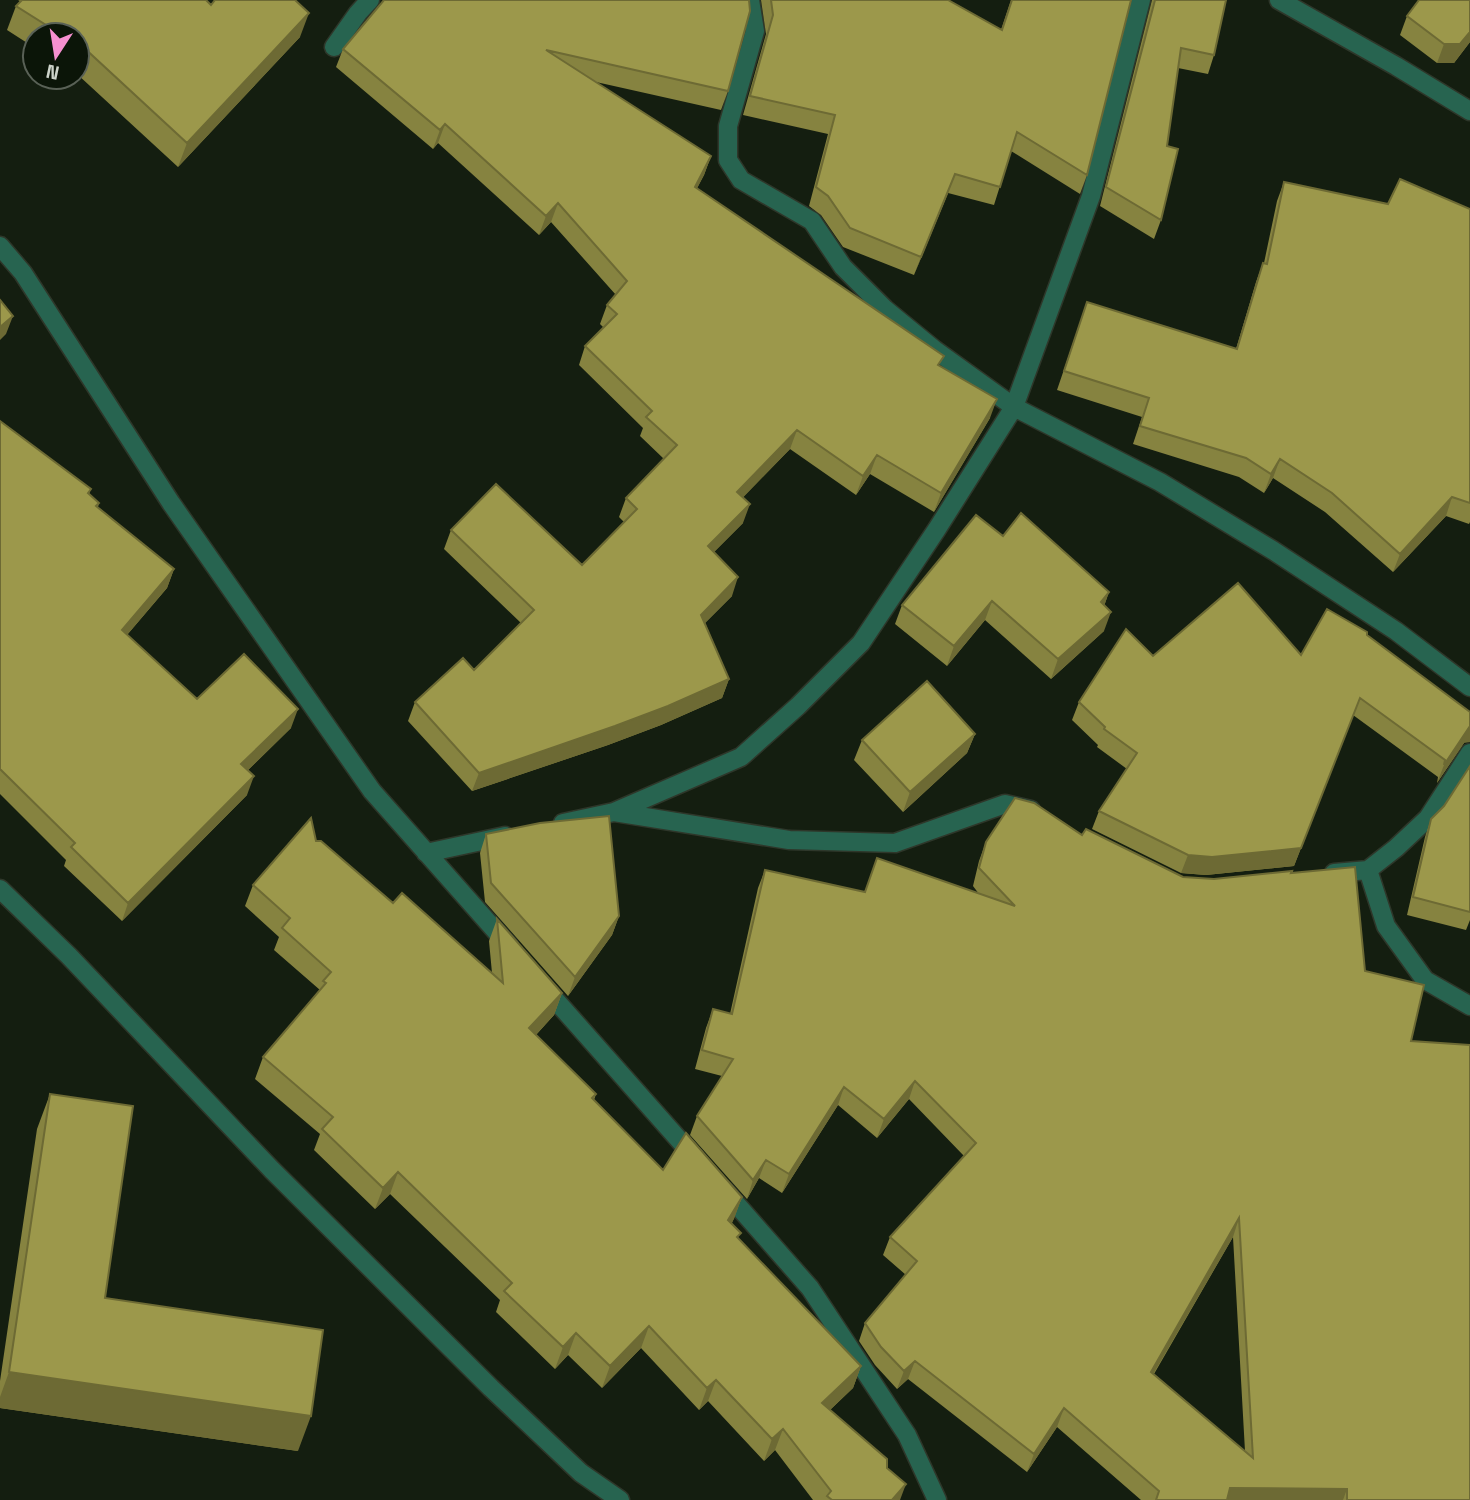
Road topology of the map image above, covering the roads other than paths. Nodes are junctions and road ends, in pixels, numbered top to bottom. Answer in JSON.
{"nodes":[{"id":1,"x":370,"y":0,"type":"edge"},
{"id":2,"x":750,"y":0,"type":"edge"},
{"id":3,"x":1141,"y":0,"type":"edge"},
{"id":4,"x":1279,"y":0,"type":"edge"},
{"id":5,"x":334,"y":47,"type":"dead end"},
{"id":6,"x":1470,"y":111,"type":"edge"},
{"id":7,"x":0,"y":246,"type":"edge"},
{"id":8,"x":1014,"y":407,"type":"junction"},
{"id":9,"x":1470,"y":687,"type":"edge"},
{"id":10,"x":1470,"y":753,"type":"edge"},
{"id":11,"x":614,"y":812,"type":"junction"},
{"id":12,"x":1041,"y":813,"type":"edge"},
{"id":13,"x":547,"y":827,"type":"edge"},
{"id":14,"x":520,"y":832,"type":"edge"},
{"id":15,"x":426,"y":853,"type":"junction"},
{"id":16,"x":1368,"y":870,"type":"junction"},
{"id":17,"x":1316,"y":875,"type":"edge"},
{"id":18,"x":0,"y":889,"type":"edge"},
{"id":19,"x":517,"y":956,"type":"edge"},
{"id":20,"x":535,"y":976,"type":"edge"},
{"id":21,"x":1470,"y":1006,"type":"edge"},
{"id":22,"x":620,"y":1500,"type":"edge"},
{"id":23,"x":937,"y":1500,"type":"edge"}],
"edges":[{"from":1,"to":5,"type":"street"},
{"from":2,"to":8,"type":"street"},
{"from":3,"to":8,"type":"street"},
{"from":4,"to":6,"type":"street"},
{"from":7,"to":15,"type":"street"},
{"from":8,"to":9,"type":"street"},
{"from":8,"to":11,"type":"street"},
{"from":10,"to":16,"type":"street"},
{"from":11,"to":12,"type":"street"},
{"from":11,"to":13,"type":"street"},
{"from":14,"to":15,"type":"street"},
{"from":15,"to":19,"type":"street"},
{"from":16,"to":17,"type":"street"},
{"from":16,"to":21,"type":"street"},
{"from":18,"to":22,"type":"street"},
{"from":20,"to":23,"type":"street"}]}
